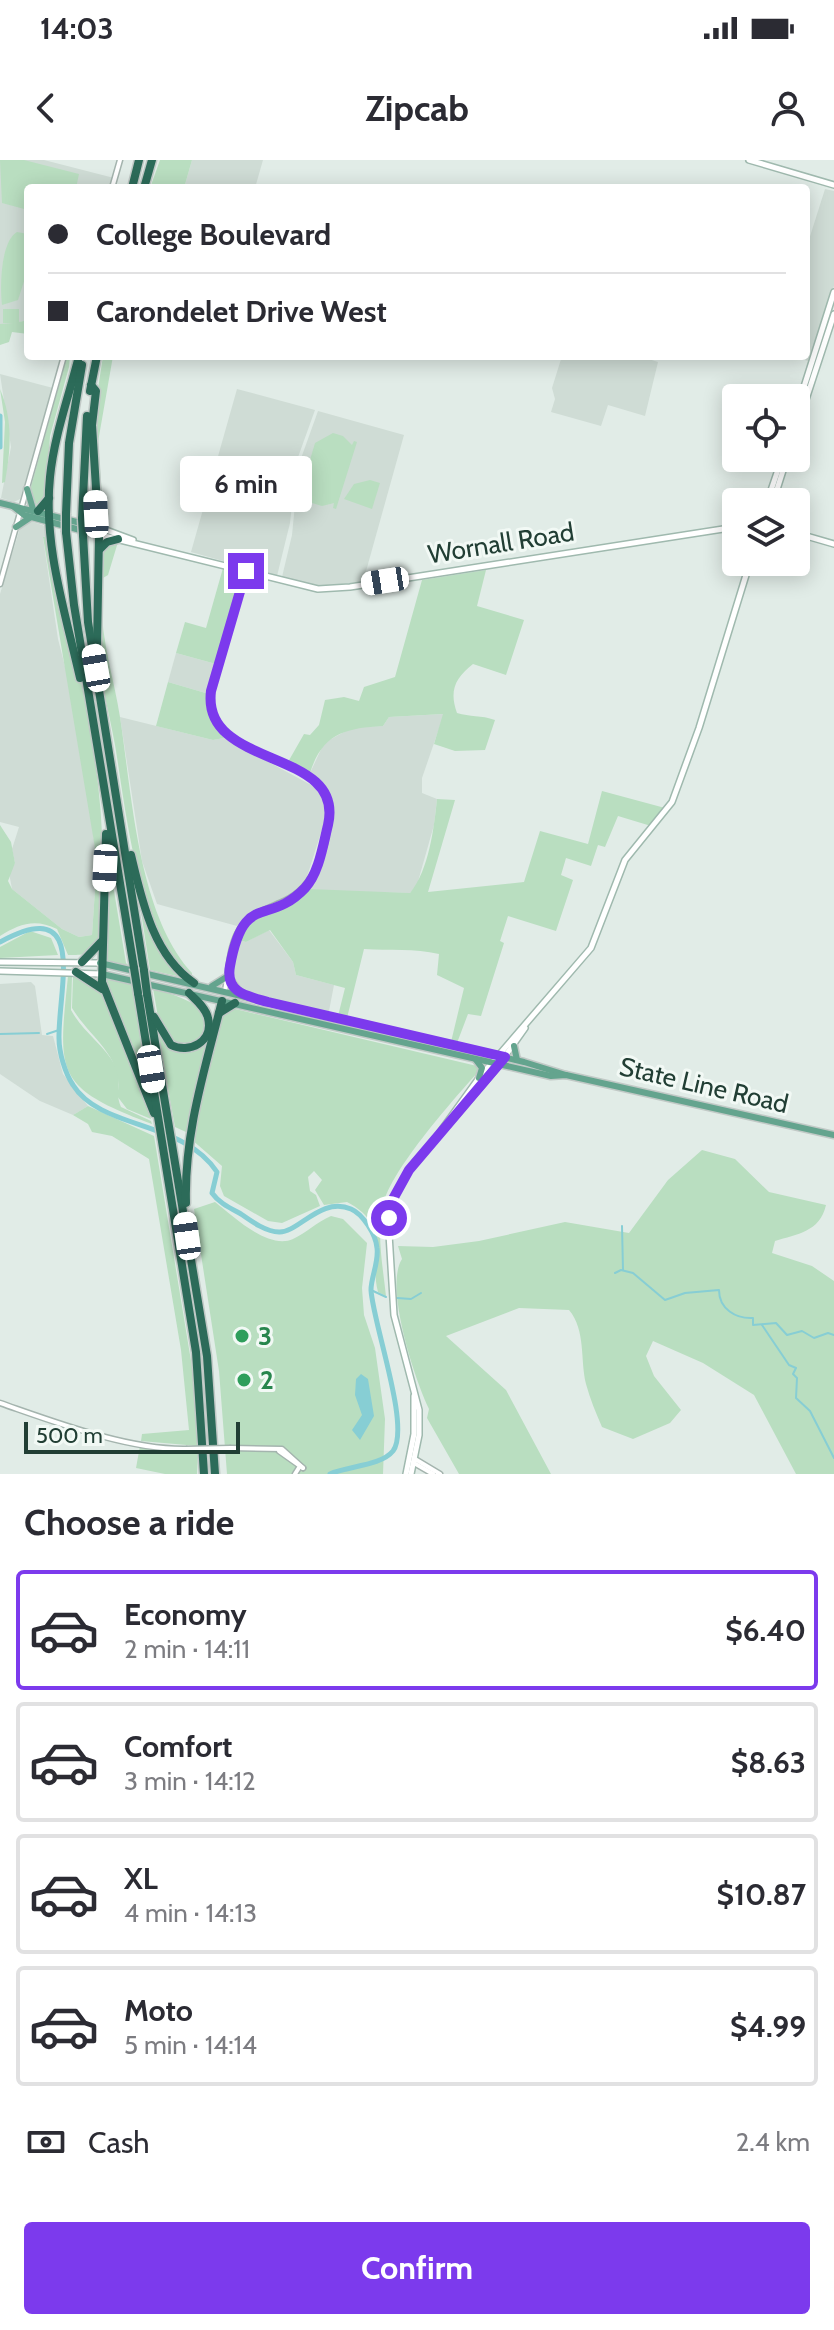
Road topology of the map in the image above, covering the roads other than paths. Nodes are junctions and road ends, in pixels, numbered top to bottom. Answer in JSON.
{"nodes":[{"id":1,"x":120,"y":160,"type":"edge"},
{"id":2,"x":139,"y":160,"type":"edge"},
{"id":3,"x":155,"y":160,"type":"edge"},
{"id":4,"x":749,"y":160,"type":"edge"},
{"id":5,"x":113,"y":184,"type":"edge"},
{"id":6,"x":133,"y":184,"type":"edge"},
{"id":7,"x":145,"y":184,"type":"edge"},
{"id":8,"x":834,"y":185,"type":"edge"},
{"id":9,"x":834,"y":292,"type":"edge"},
{"id":10,"x":834,"y":314,"type":"edge"},
{"id":11,"x":63,"y":360,"type":"edge"},
{"id":12,"x":80,"y":360,"type":"edge"},
{"id":13,"x":80,"y":360,"type":"edge"},
{"id":14,"x":96,"y":360,"type":"edge"},
{"id":15,"x":805,"y":384,"type":"edge"},
{"id":16,"x":91,"y":385,"type":"junction"},
{"id":17,"x":810,"y":387,"type":"edge"},
{"id":18,"x":27,"y":489,"type":"junction"},
{"id":19,"x":49,"y":497,"type":"junction"},
{"id":20,"x":1,"y":504,"type":"edge"},
{"id":21,"x":18,"y":509,"type":"junction"},
{"id":22,"x":36,"y":514,"type":"junction"},
{"id":23,"x":96,"y":514,"type":"junction"},
{"id":24,"x":51,"y":518,"type":"junction"},
{"id":25,"x":16,"y":527,"type":"junction"},
{"id":26,"x":722,"y":529,"type":"edge"},
{"id":27,"x":98,"y":531,"type":"junction"},
{"id":28,"x":111,"y":531,"type":"junction"},
{"id":29,"x":51,"y":535,"type":"junction"},
{"id":30,"x":810,"y":537,"type":"edge"},
{"id":31,"x":118,"y":539,"type":"junction"},
{"id":32,"x":134,"y":541,"type":"junction"},
{"id":33,"x":834,"y":544,"type":"edge"},
{"id":34,"x":98,"y":554,"type":"junction"},
{"id":35,"x":246,"y":571,"type":"junction"},
{"id":36,"x":746,"y":576,"type":"edge"},
{"id":37,"x":0,"y":584,"type":"edge"},
{"id":38,"x":96,"y":668,"type":"junction"},
{"id":39,"x":88,"y":696,"type":"junction"},
{"id":40,"x":107,"y":807,"type":"junction"},
{"id":41,"x":123,"y":836,"type":"junction"},
{"id":42,"x":101,"y":941,"type":"junction"},
{"id":43,"x":0,"y":962,"type":"edge"},
{"id":44,"x":79,"y":962,"type":"junction"},
{"id":45,"x":100,"y":963,"type":"junction"},
{"id":46,"x":0,"y":971,"type":"edge"},
{"id":47,"x":76,"y":972,"type":"junction"},
{"id":48,"x":102,"y":974,"type":"junction"},
{"id":49,"x":228,"y":976,"type":"junction"},
{"id":50,"x":194,"y":983,"type":"junction"},
{"id":51,"x":210,"y":987,"type":"junction"},
{"id":52,"x":104,"y":991,"type":"junction"},
{"id":53,"x":225,"y":991,"type":"junction"},
{"id":54,"x":189,"y":993,"type":"junction"},
{"id":55,"x":142,"y":994,"type":"junction"},
{"id":56,"x":243,"y":995,"type":"junction"},
{"id":57,"x":222,"y":1001,"type":"junction"},
{"id":58,"x":235,"y":1003,"type":"junction"},
{"id":59,"x":219,"y":1013,"type":"junction"},
{"id":60,"x":150,"y":1014,"type":"junction"},
{"id":61,"x":526,"y":1027,"type":"junction"},
{"id":62,"x":514,"y":1046,"type":"junction"},
{"id":63,"x":502,"y":1056,"type":"junction"},
{"id":64,"x":473,"y":1059,"type":"junction"},
{"id":65,"x":517,"y":1060,"type":"junction"},
{"id":66,"x":495,"y":1064,"type":"junction"},
{"id":67,"x":566,"y":1075,"type":"junction"},
{"id":68,"x":479,"y":1078,"type":"junction"},
{"id":69,"x":158,"y":1118,"type":"junction"},
{"id":70,"x":440,"y":1132,"type":"junction"},
{"id":71,"x":834,"y":1135,"type":"edge"},
{"id":72,"x":184,"y":1216,"type":"junction"},
{"id":73,"x":0,"y":1403,"type":"edge"},
{"id":74,"x":412,"y":1460,"type":"junction"},
{"id":75,"x":204,"y":1474,"type":"edge"},
{"id":76,"x":215,"y":1474,"type":"edge"},
{"id":77,"x":298,"y":1474,"type":"edge"},
{"id":78,"x":408,"y":1474,"type":"edge"},
{"id":79,"x":433,"y":1474,"type":"edge"},
{"id":80,"x":440,"y":1474,"type":"edge"}],
"edges":[{"from":1,"to":5,"type":"street"},
{"from":2,"to":6,"type":"highway"},
{"from":3,"to":7,"type":"highway"},
{"from":4,"to":8,"type":"main road"},
{"from":9,"to":15,"type":"main road"},
{"from":10,"to":17,"type":"main road"},
{"from":11,"to":18,"type":"street"},
{"from":12,"to":19,"type":"highway"},
{"from":13,"to":39,"type":"highway","bridge":true},
{"from":14,"to":16,"type":"highway"},
{"from":16,"to":23,"type":"highway"},
{"from":16,"to":38,"type":"highway","bridge":true},
{"from":18,"to":21,"type":"street"},
{"from":18,"to":22,"type":"main road"},
{"from":19,"to":22,"type":"highway"},
{"from":19,"to":24,"type":"highway"},
{"from":20,"to":21,"type":"main road","name":"Wornall Road"},
{"from":21,"to":22,"type":"main road","name":"Wornall Road"},
{"from":21,"to":24,"type":"main road"},
{"from":21,"to":25,"type":"street"},
{"from":22,"to":24,"type":"main road","name":"Wornall Road"},
{"from":22,"to":25,"type":"main road"},
{"from":22,"to":29,"type":"highway"},
{"from":23,"to":27,"type":"highway"},
{"from":23,"to":28,"type":"main road"},
{"from":24,"to":27,"type":"main road","name":"Wornall Road"},
{"from":24,"to":29,"type":"highway"},
{"from":25,"to":37,"type":"street"},
{"from":26,"to":35,"type":"main road","name":"Wornall Road"},
{"from":27,"to":28,"type":"main road","name":"Wornall Road"},
{"from":27,"to":31,"type":"main road","name":"Wornall Road"},
{"from":27,"to":34,"type":"highway"},
{"from":28,"to":32,"type":"main road","name":"Wornall Road"},
{"from":29,"to":39,"type":"highway"},
{"from":30,"to":33,"type":"main road"},
{"from":31,"to":32,"type":"main road","name":"Wornall Road"},
{"from":31,"to":34,"type":"highway"},
{"from":32,"to":35,"type":"main road","name":"Wornall Road"},
{"from":34,"to":38,"type":"highway"},
{"from":35,"to":49,"type":"street"},
{"from":36,"to":61,"type":"main road"},
{"from":38,"to":41,"type":"highway"},
{"from":39,"to":40,"type":"highway"},
{"from":40,"to":42,"type":"highway"},
{"from":40,"to":55,"type":"highway","bridge":true},
{"from":41,"to":50,"type":"highway"},
{"from":41,"to":55,"type":"highway","bridge":true},
{"from":42,"to":44,"type":"highway"},
{"from":42,"to":45,"type":"highway"},
{"from":43,"to":44,"type":"main road","name":"State Line Road"},
{"from":44,"to":45,"type":"main road","name":"State Line Road"},
{"from":45,"to":48,"type":"highway"},
{"from":45,"to":50,"type":"main road","name":"State Line Road"},
{"from":46,"to":47,"type":"main road","name":"State Line Road"},
{"from":47,"to":48,"type":"main road","name":"State Line Road"},
{"from":47,"to":52,"type":"highway"},
{"from":48,"to":52,"type":"highway"},
{"from":48,"to":54,"type":"main road","name":"State Line Road"},
{"from":49,"to":51,"type":"main road"},
{"from":49,"to":53,"type":"street"},
{"from":49,"to":56,"type":"main road"},
{"from":50,"to":51,"type":"main road","name":"State Line Road"},
{"from":51,"to":53,"type":"main road","name":"State Line Road"},
{"from":52,"to":69,"type":"highway"},
{"from":53,"to":56,"type":"main road","name":"State Line Road"},
{"from":53,"to":57,"type":"main road"},
{"from":54,"to":57,"type":"main road","name":"State Line Road"},
{"from":54,"to":60,"type":"highway"},
{"from":55,"to":60,"type":"highway"},
{"from":55,"to":69,"type":"highway"},
{"from":56,"to":63,"type":"main road","name":"State Line Road"},
{"from":57,"to":58,"type":"main road","name":"State Line Road"},
{"from":57,"to":59,"type":"highway"},
{"from":58,"to":59,"type":"highway"},
{"from":58,"to":64,"type":"main road","name":"State Line Road"},
{"from":59,"to":72,"type":"highway"},
{"from":60,"to":72,"type":"highway"},
{"from":61,"to":62,"type":"main road"},
{"from":61,"to":63,"type":"main road"},
{"from":62,"to":63,"type":"main road"},
{"from":62,"to":65,"type":"main road"},
{"from":63,"to":65,"type":"main road","name":"State Line Road"},
{"from":63,"to":66,"type":"main road"},
{"from":64,"to":66,"type":"main road","name":"State Line Road"},
{"from":64,"to":68,"type":"main road"},
{"from":65,"to":67,"type":"main road","name":"State Line Road"},
{"from":66,"to":67,"type":"main road","name":"State Line Road"},
{"from":66,"to":68,"type":"main road"},
{"from":66,"to":70,"type":"main road"},
{"from":67,"to":71,"type":"main road","name":"State Line Road"},
{"from":68,"to":70,"type":"main road"},
{"from":69,"to":75,"type":"highway"},
{"from":70,"to":74,"type":"main road"},
{"from":72,"to":76,"type":"highway"},
{"from":73,"to":77,"type":"street","bridge":true},
{"from":74,"to":78,"type":"main road"},
{"from":74,"to":79,"type":"street"},
{"from":74,"to":80,"type":"street"}]}
